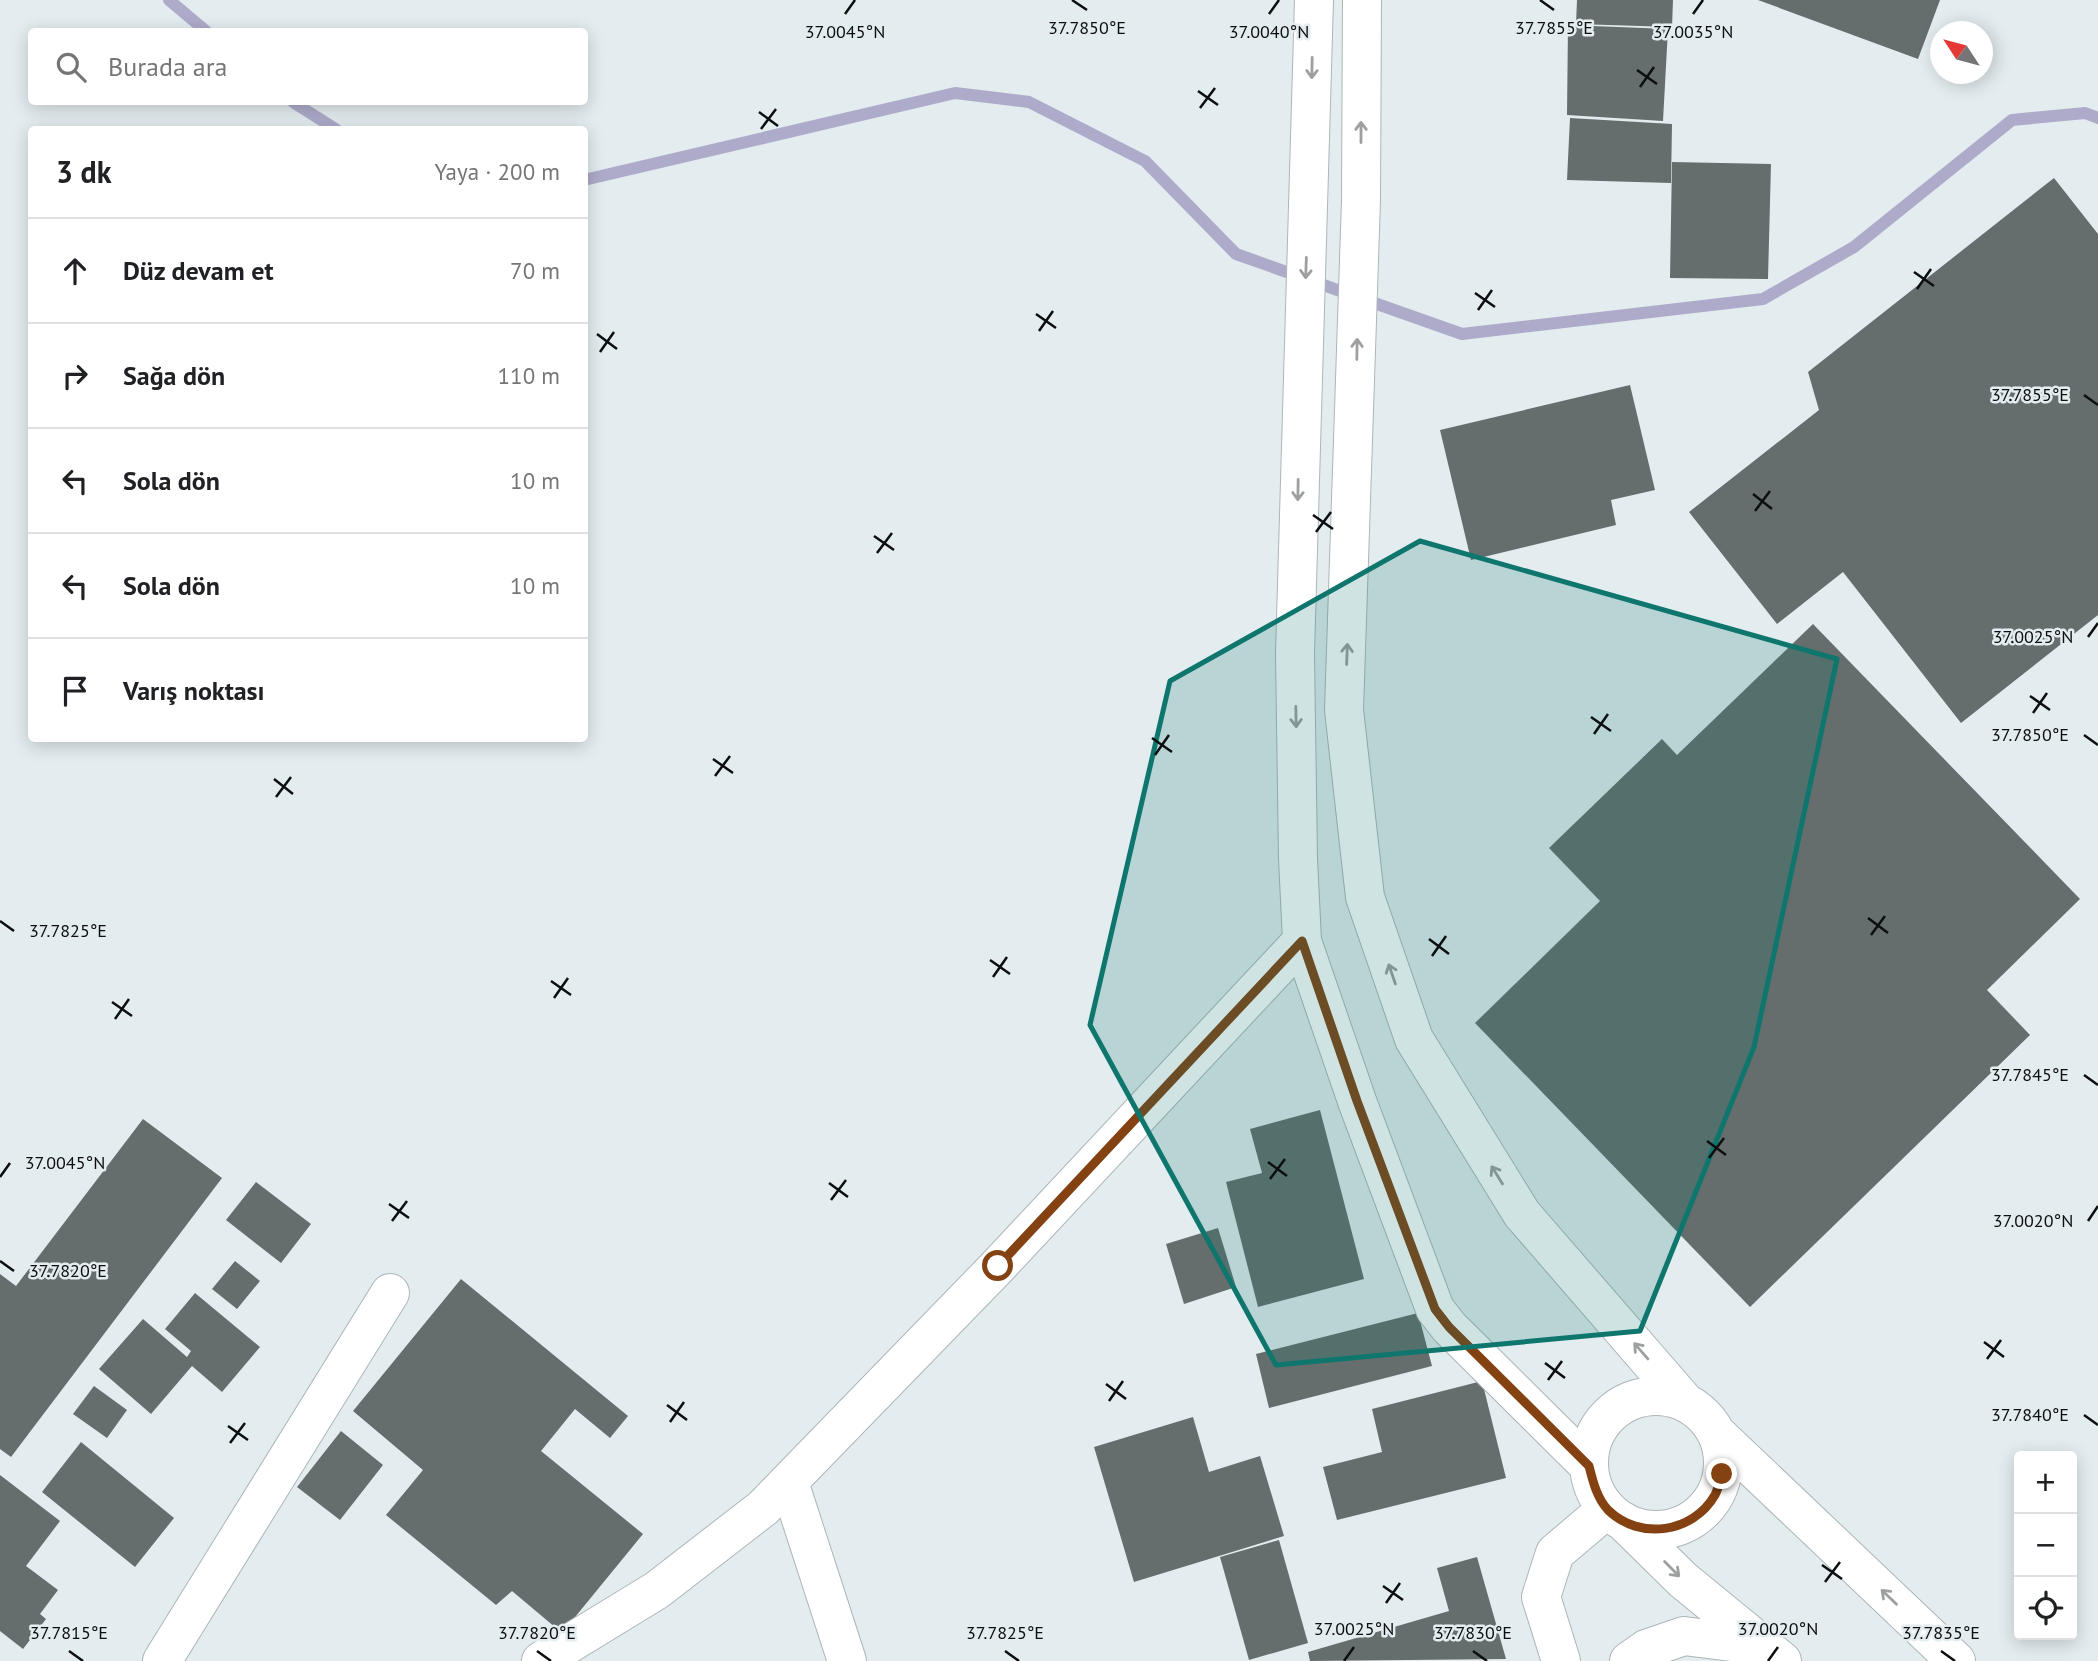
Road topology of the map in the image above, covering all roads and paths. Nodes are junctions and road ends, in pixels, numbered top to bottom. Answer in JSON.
{"nodes":[{"id":1,"x":1314,"y":0,"type":"edge"},
{"id":2,"x":1362,"y":0,"type":"edge"},
{"id":3,"x":1302,"y":941,"type":"junction"},
{"id":4,"x":390,"y":1293,"type":"dead end"},
{"id":5,"x":1685,"y":1402,"type":"junction"},
{"id":6,"x":1717,"y":1433,"type":"junction"},
{"id":7,"x":1589,"y":1466,"type":"junction"},
{"id":8,"x":789,"y":1482,"type":"junction"},
{"id":9,"x":1615,"y":1515,"type":"junction"},
{"id":10,"x":1773,"y":1653,"type":"edge"},
{"id":11,"x":162,"y":1661,"type":"edge"},
{"id":12,"x":541,"y":1661,"type":"edge"},
{"id":13,"x":847,"y":1661,"type":"edge"},
{"id":14,"x":1561,"y":1661,"type":"edge"},
{"id":15,"x":1629,"y":1661,"type":"edge"},
{"id":16,"x":1956,"y":1661,"type":"edge"}],
"edges":[{"from":1,"to":3,"type":"main road","one_way":true},
{"from":5,"to":2,"type":"main road","one_way":true},
{"from":3,"to":7,"type":"main road"},
{"from":3,"to":8,"type":"main road"},
{"from":4,"to":11,"type":"main road"},
{"from":5,"to":6,"type":"main road"},
{"from":5,"to":7,"type":"main road"},
{"from":6,"to":9,"type":"main road"},
{"from":16,"to":6,"type":"main road","one_way":true},
{"from":7,"to":9,"type":"main road"},
{"from":8,"to":12,"type":"main road"},
{"from":8,"to":13,"type":"main road"},
{"from":9,"to":10,"type":"main road","one_way":true},
{"from":9,"to":14,"type":"main road"},
{"from":10,"to":15,"type":"main road"}]}
